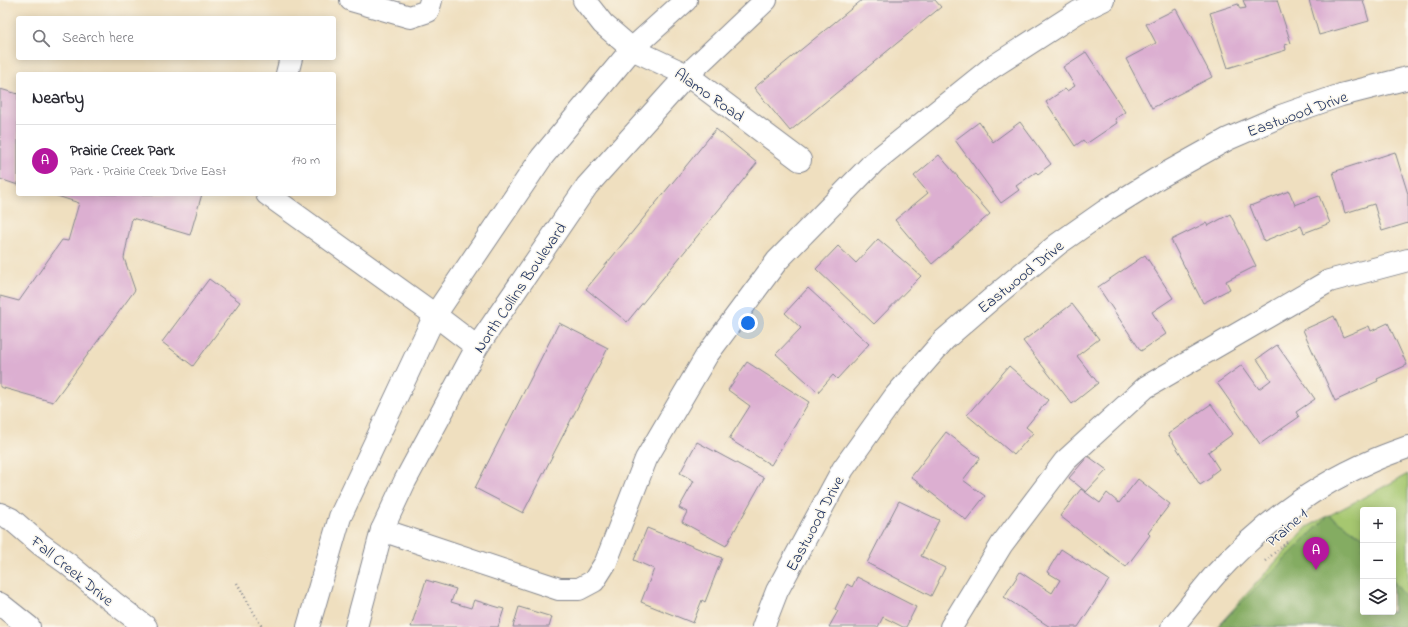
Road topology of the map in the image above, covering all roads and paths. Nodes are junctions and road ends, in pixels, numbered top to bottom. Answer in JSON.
{"nodes":[{"id":1,"x":351,"y":0,"type":"edge"},
{"id":2,"x":431,"y":0,"type":"edge"},
{"id":3,"x":584,"y":0,"type":"edge"},
{"id":4,"x":686,"y":0,"type":"edge"},
{"id":5,"x":766,"y":0,"type":"edge"},
{"id":6,"x":1103,"y":0,"type":"edge"},
{"id":7,"x":632,"y":49,"type":"junction"},
{"id":8,"x":290,"y":60,"type":"edge"},
{"id":9,"x":287,"y":72,"type":"edge"},
{"id":10,"x":687,"y":75,"type":"junction"},
{"id":11,"x":1408,"y":78,"type":"edge"},
{"id":12,"x":800,"y":160,"type":"dead end"},
{"id":13,"x":270,"y":196,"type":"edge"},
{"id":14,"x":1408,"y":260,"type":"edge"},
{"id":15,"x":435,"y":315,"type":"junction"},
{"id":16,"x":477,"y":347,"type":"junction"},
{"id":17,"x":1408,"y":447,"type":"edge"},
{"id":18,"x":0,"y":514,"type":"edge"},
{"id":19,"x":382,"y":530,"type":"junction"},
{"id":20,"x":1291,"y":539,"type":"dead end"},
{"id":21,"x":1262,"y":564,"type":"dead end"},
{"id":22,"x":237,"y":584,"type":"dead end"},
{"id":23,"x":0,"y":604,"type":"edge"},
{"id":24,"x":28,"y":627,"type":"edge"},
{"id":25,"x":146,"y":627,"type":"edge"},
{"id":26,"x":262,"y":627,"type":"edge"},
{"id":27,"x":308,"y":627,"type":"edge"},
{"id":28,"x":356,"y":627,"type":"edge"},
{"id":29,"x":763,"y":627,"type":"edge"},
{"id":30,"x":951,"y":627,"type":"edge"},
{"id":31,"x":1172,"y":627,"type":"edge"}],
"edges":[{"from":1,"to":2,"type":"street"},
{"from":3,"to":7,"type":"street","name":"Alamo Road"},
{"from":4,"to":7,"type":"street"},
{"from":5,"to":10,"type":"street","name":"North Collins Boulevard"},
{"from":6,"to":19,"type":"street"},
{"from":7,"to":10,"type":"street","name":"Alamo Road"},
{"from":7,"to":15,"type":"street"},
{"from":8,"to":9,"type":"street"},
{"from":10,"to":12,"type":"street","name":"Alamo Road"},
{"from":10,"to":16,"type":"street","name":"North Collins Boulevard"},
{"from":11,"to":29,"type":"street","name":"Eastwood Drive"},
{"from":13,"to":15,"type":"street"},
{"from":14,"to":30,"type":"street"},
{"from":15,"to":16,"type":"street"},
{"from":15,"to":27,"type":"street"},
{"from":16,"to":19,"type":"street","name":"North Collins Boulevard"},
{"from":17,"to":31,"type":"street"},
{"from":18,"to":25,"type":"street","name":"Fall Creek Drive"},
{"from":19,"to":28,"type":"street","name":"North Collins Boulevard"},
{"from":20,"to":21,"type":"path","name":"Praine 1"},
{"from":22,"to":26,"type":"path"},
{"from":23,"to":24,"type":"street"}]}
